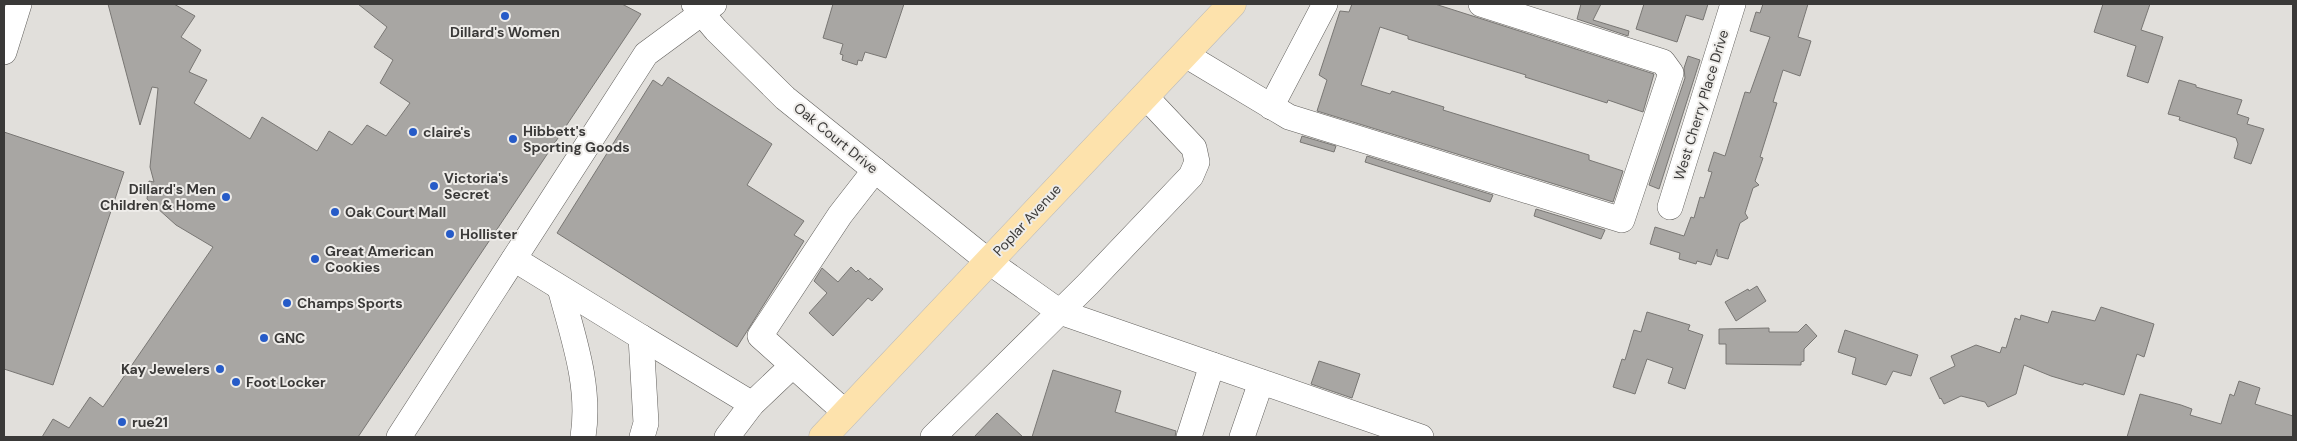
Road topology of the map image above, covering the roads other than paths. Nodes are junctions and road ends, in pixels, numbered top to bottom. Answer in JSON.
{"nodes":[{"id":1,"x":19,"y":4,"type":"edge"},
{"id":2,"x":1232,"y":4,"type":"edge"},
{"id":3,"x":1326,"y":4,"type":"edge"},
{"id":4,"x":1481,"y":4,"type":"edge"},
{"id":5,"x":1733,"y":4,"type":"edge"},
{"id":6,"x":704,"y":7,"type":"edge"},
{"id":7,"x":4,"y":52,"type":"edge"},
{"id":8,"x":1184,"y":54,"type":"junction"},
{"id":9,"x":1145,"y":96,"type":"junction"},
{"id":10,"x":1271,"y":107,"type":"junction"},
{"id":11,"x":875,"y":170,"type":"junction"},
{"id":12,"x":1670,"y":207,"type":"dead end"},
{"id":13,"x":514,"y":259,"type":"junction"},
{"id":14,"x":988,"y":261,"type":"junction"},
{"id":15,"x":560,"y":288,"type":"junction"},
{"id":16,"x":1060,"y":312,"type":"junction"},
{"id":17,"x":642,"y":337,"type":"junction"},
{"id":18,"x":1212,"y":365,"type":"junction"},
{"id":19,"x":792,"y":366,"type":"junction"},
{"id":20,"x":1261,"y":382,"type":"junction"},
{"id":21,"x":752,"y":404,"type":"junction"},
{"id":22,"x":837,"y":429,"type":"edge"},
{"id":23,"x":399,"y":437,"type":"edge"},
{"id":24,"x":583,"y":437,"type":"edge"},
{"id":25,"x":642,"y":437,"type":"edge"},
{"id":26,"x":728,"y":437,"type":"edge"},
{"id":27,"x":933,"y":437,"type":"edge"},
{"id":28,"x":1189,"y":437,"type":"edge"},
{"id":29,"x":1242,"y":437,"type":"edge"},
{"id":30,"x":1421,"y":437,"type":"edge"}],
"edges":[{"from":1,"to":7,"type":"street"},
{"from":2,"to":8,"type":"main road","name":"Poplar Avenue"},
{"from":3,"to":10,"type":"street"},
{"from":4,"to":10,"type":"street"},
{"from":5,"to":12,"type":"street","name":"West Cherry Place Drive"},
{"from":6,"to":11,"type":"street","name":"Oak Court Drive"},
{"from":6,"to":13,"type":"street"},
{"from":8,"to":9,"type":"main road","name":"Poplar Avenue"},
{"from":8,"to":10,"type":"street"},
{"from":9,"to":14,"type":"main road","name":"Poplar Avenue"},
{"from":9,"to":16,"type":"street"},
{"from":11,"to":14,"type":"street","name":"Oak Court Drive"},
{"from":11,"to":19,"type":"street"},
{"from":13,"to":15,"type":"street"},
{"from":13,"to":23,"type":"street"},
{"from":14,"to":16,"type":"street","name":"Oak Court Drive"},
{"from":14,"to":22,"type":"main road","name":"Poplar Avenue"},
{"from":15,"to":17,"type":"street"},
{"from":15,"to":24,"type":"street"},
{"from":16,"to":18,"type":"street","name":"Oak Court Drive"},
{"from":16,"to":27,"type":"street"},
{"from":17,"to":21,"type":"street"},
{"from":17,"to":25,"type":"street"},
{"from":18,"to":20,"type":"street","name":"Oak Court Drive"},
{"from":18,"to":28,"type":"street"},
{"from":19,"to":21,"type":"street"},
{"from":19,"to":22,"type":"street"},
{"from":20,"to":29,"type":"street"},
{"from":20,"to":30,"type":"street","name":"Oak Court Drive"},
{"from":21,"to":26,"type":"street"}]}
